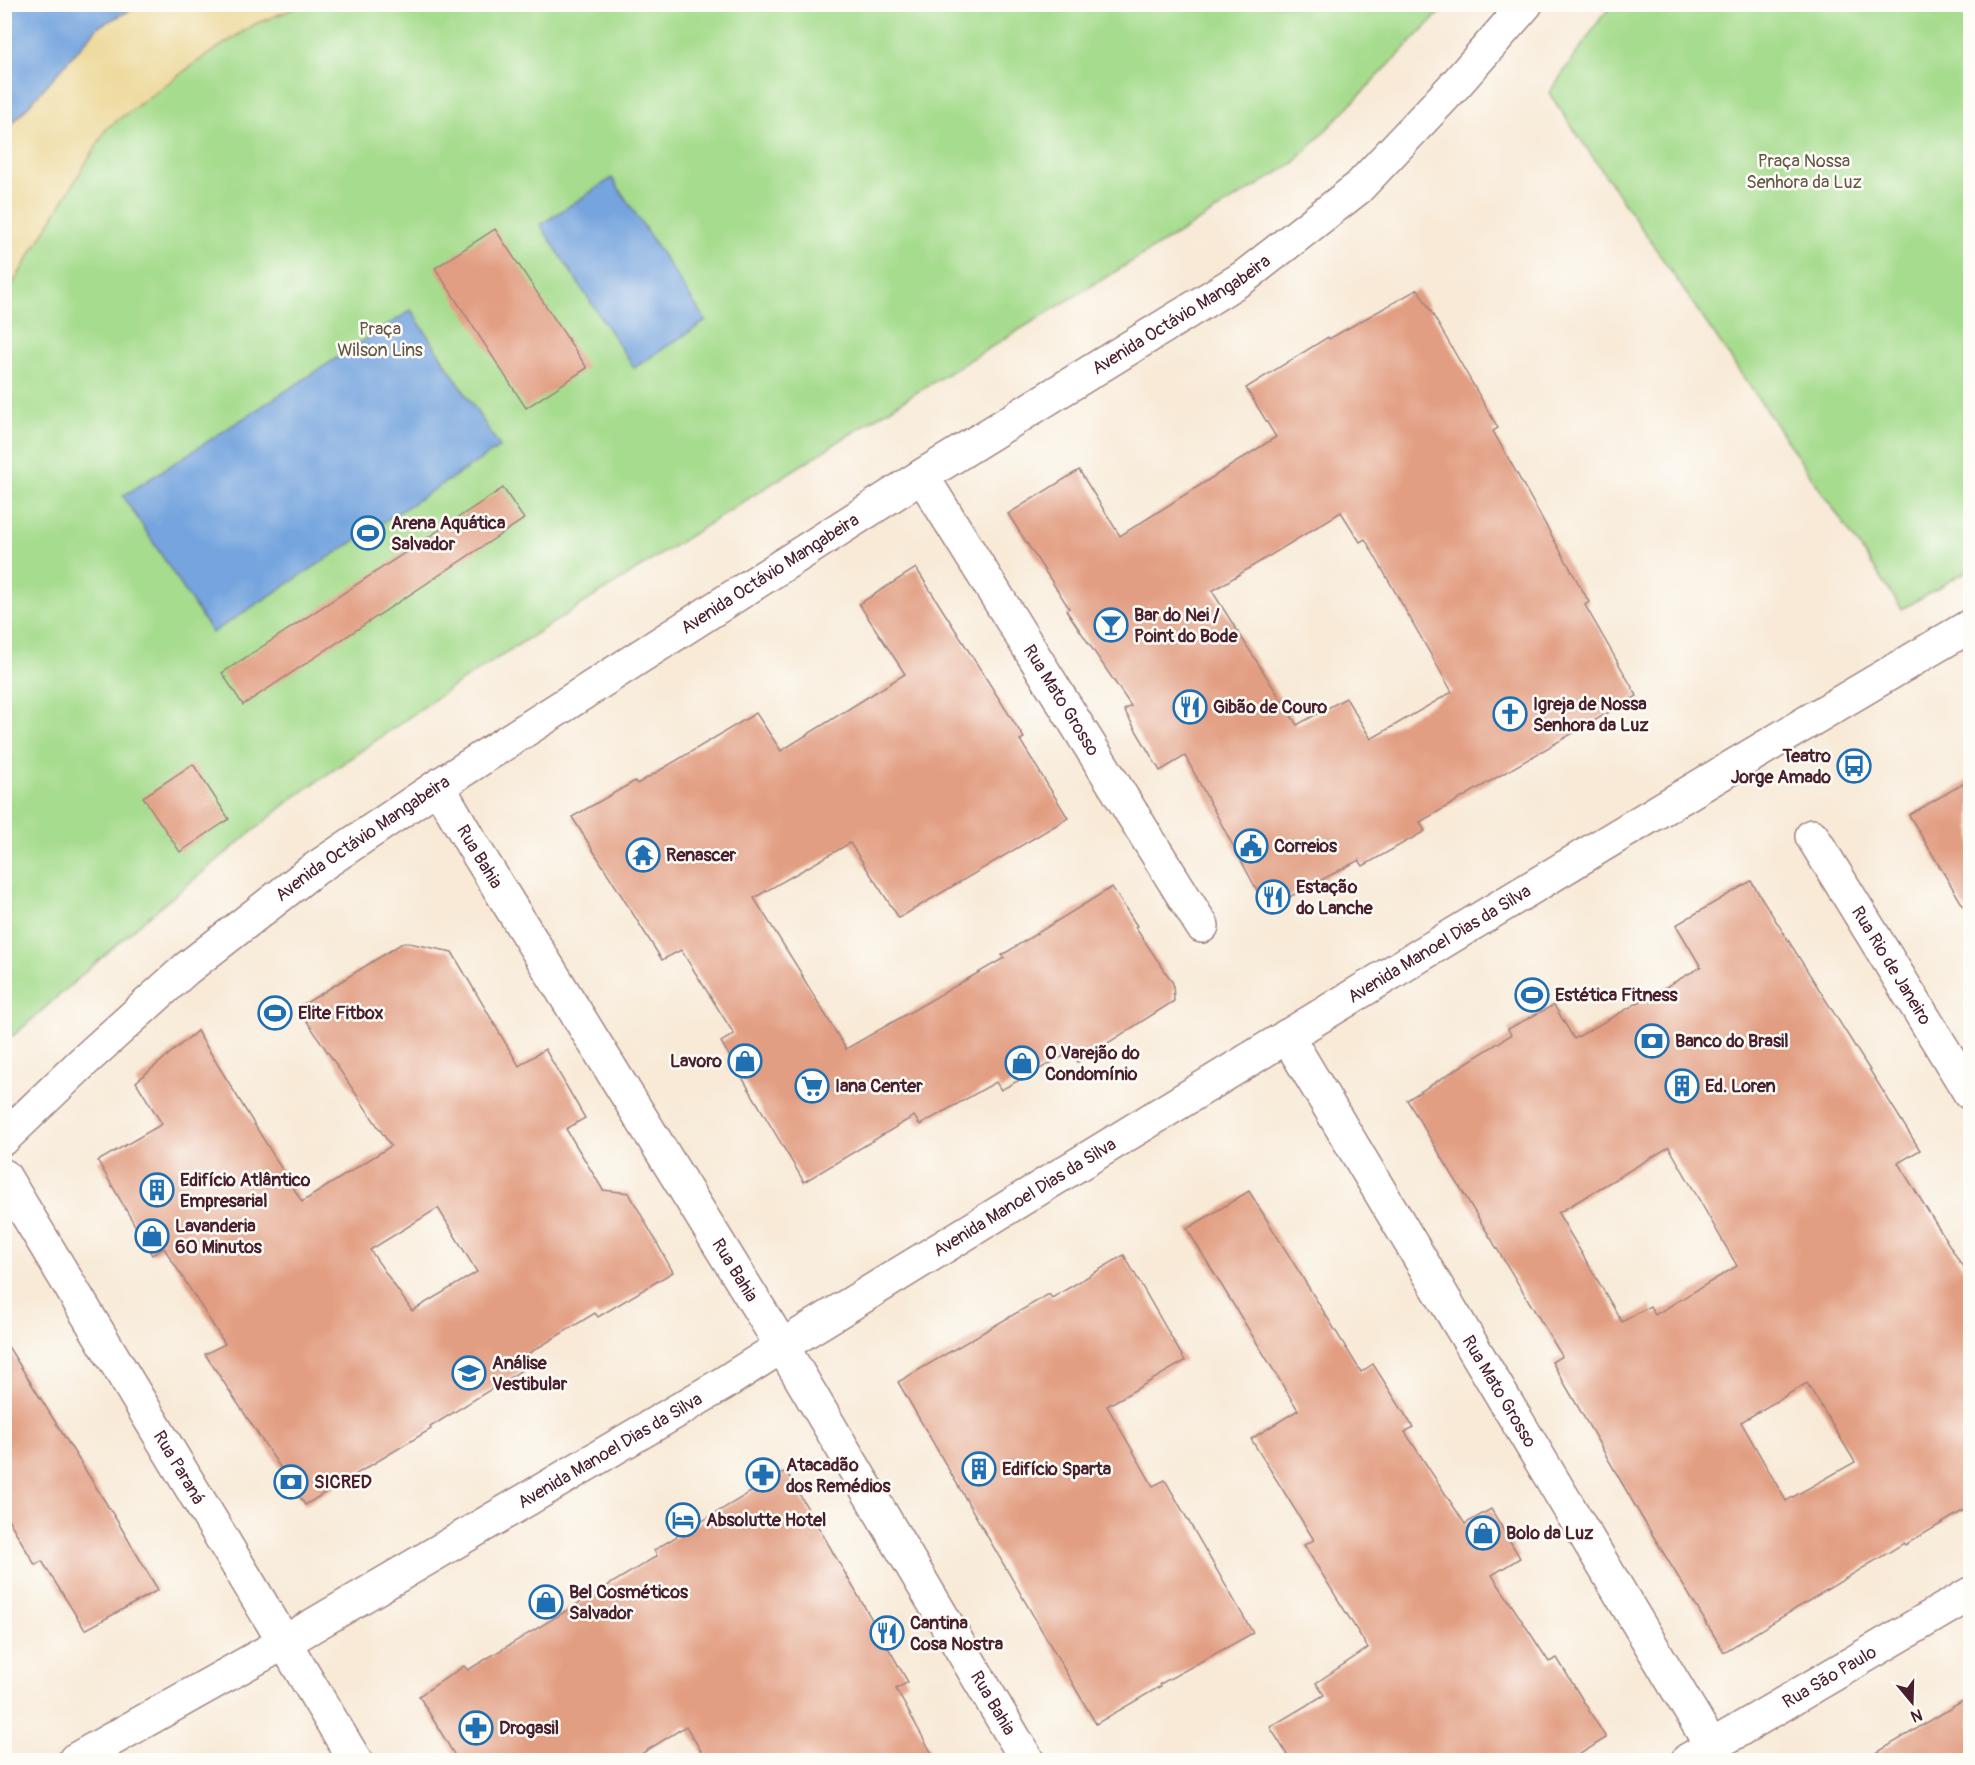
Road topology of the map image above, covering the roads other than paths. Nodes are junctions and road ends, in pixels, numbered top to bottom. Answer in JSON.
{"nodes":[{"id":1,"x":1526,"y":4,"type":"edge"},
{"id":2,"x":922,"y":476,"type":"junction"},
{"id":3,"x":1971,"y":626,"type":"edge"},
{"id":4,"x":438,"y":786,"type":"junction"},
{"id":5,"x":1812,"y":836,"type":"dead end"},
{"id":6,"x":1202,"y":926,"type":"dead end"},
{"id":7,"x":1287,"y":1036,"type":"junction"},
{"id":8,"x":1971,"y":1093,"type":"edge"},
{"id":9,"x":4,"y":1138,"type":"edge"},
{"id":10,"x":4,"y":1176,"type":"edge"},
{"id":11,"x":782,"y":1346,"type":"junction"},
{"id":12,"x":1971,"y":1594,"type":"edge"},
{"id":13,"x":285,"y":1642,"type":"junction"},
{"id":14,"x":1700,"y":1754,"type":"edge"},
{"id":15,"x":75,"y":1761,"type":"edge"},
{"id":16,"x":355,"y":1761,"type":"edge"},
{"id":17,"x":1027,"y":1761,"type":"edge"}],
"edges":[{"from":1,"to":2,"type":"main road","name":"Avenida Octávio Mangabeira"},
{"from":2,"to":4,"type":"main road","name":"Avenida Octávio Mangabeira"},
{"from":2,"to":6,"type":"main road","name":"Rua Mato Grosso"},
{"from":3,"to":7,"type":"main road","name":"Avenida Manoel Dias da Silva"},
{"from":4,"to":9,"type":"main road","name":"Avenida Octávio Mangabeira"},
{"from":4,"to":11,"type":"main road","name":"Rua Bahia"},
{"from":5,"to":8,"type":"main road","name":"Rua Rio de Janeiro"},
{"from":7,"to":11,"type":"main road","name":"Avenida Manoel Dias da Silva"},
{"from":7,"to":14,"type":"main road","name":"Rua Mato Grosso"},
{"from":10,"to":13,"type":"main road","name":"Rua Paraná"},
{"from":11,"to":13,"type":"main road","name":"Avenida Manoel Dias da Silva"},
{"from":11,"to":17,"type":"main road","name":"Rua Bahia"},
{"from":12,"to":14,"type":"main road","name":"Rua São Paulo"},
{"from":13,"to":15,"type":"main road","name":"Avenida Manoel Dias da Silva"},
{"from":13,"to":16,"type":"main road","name":"Rua Paraná"}]}
